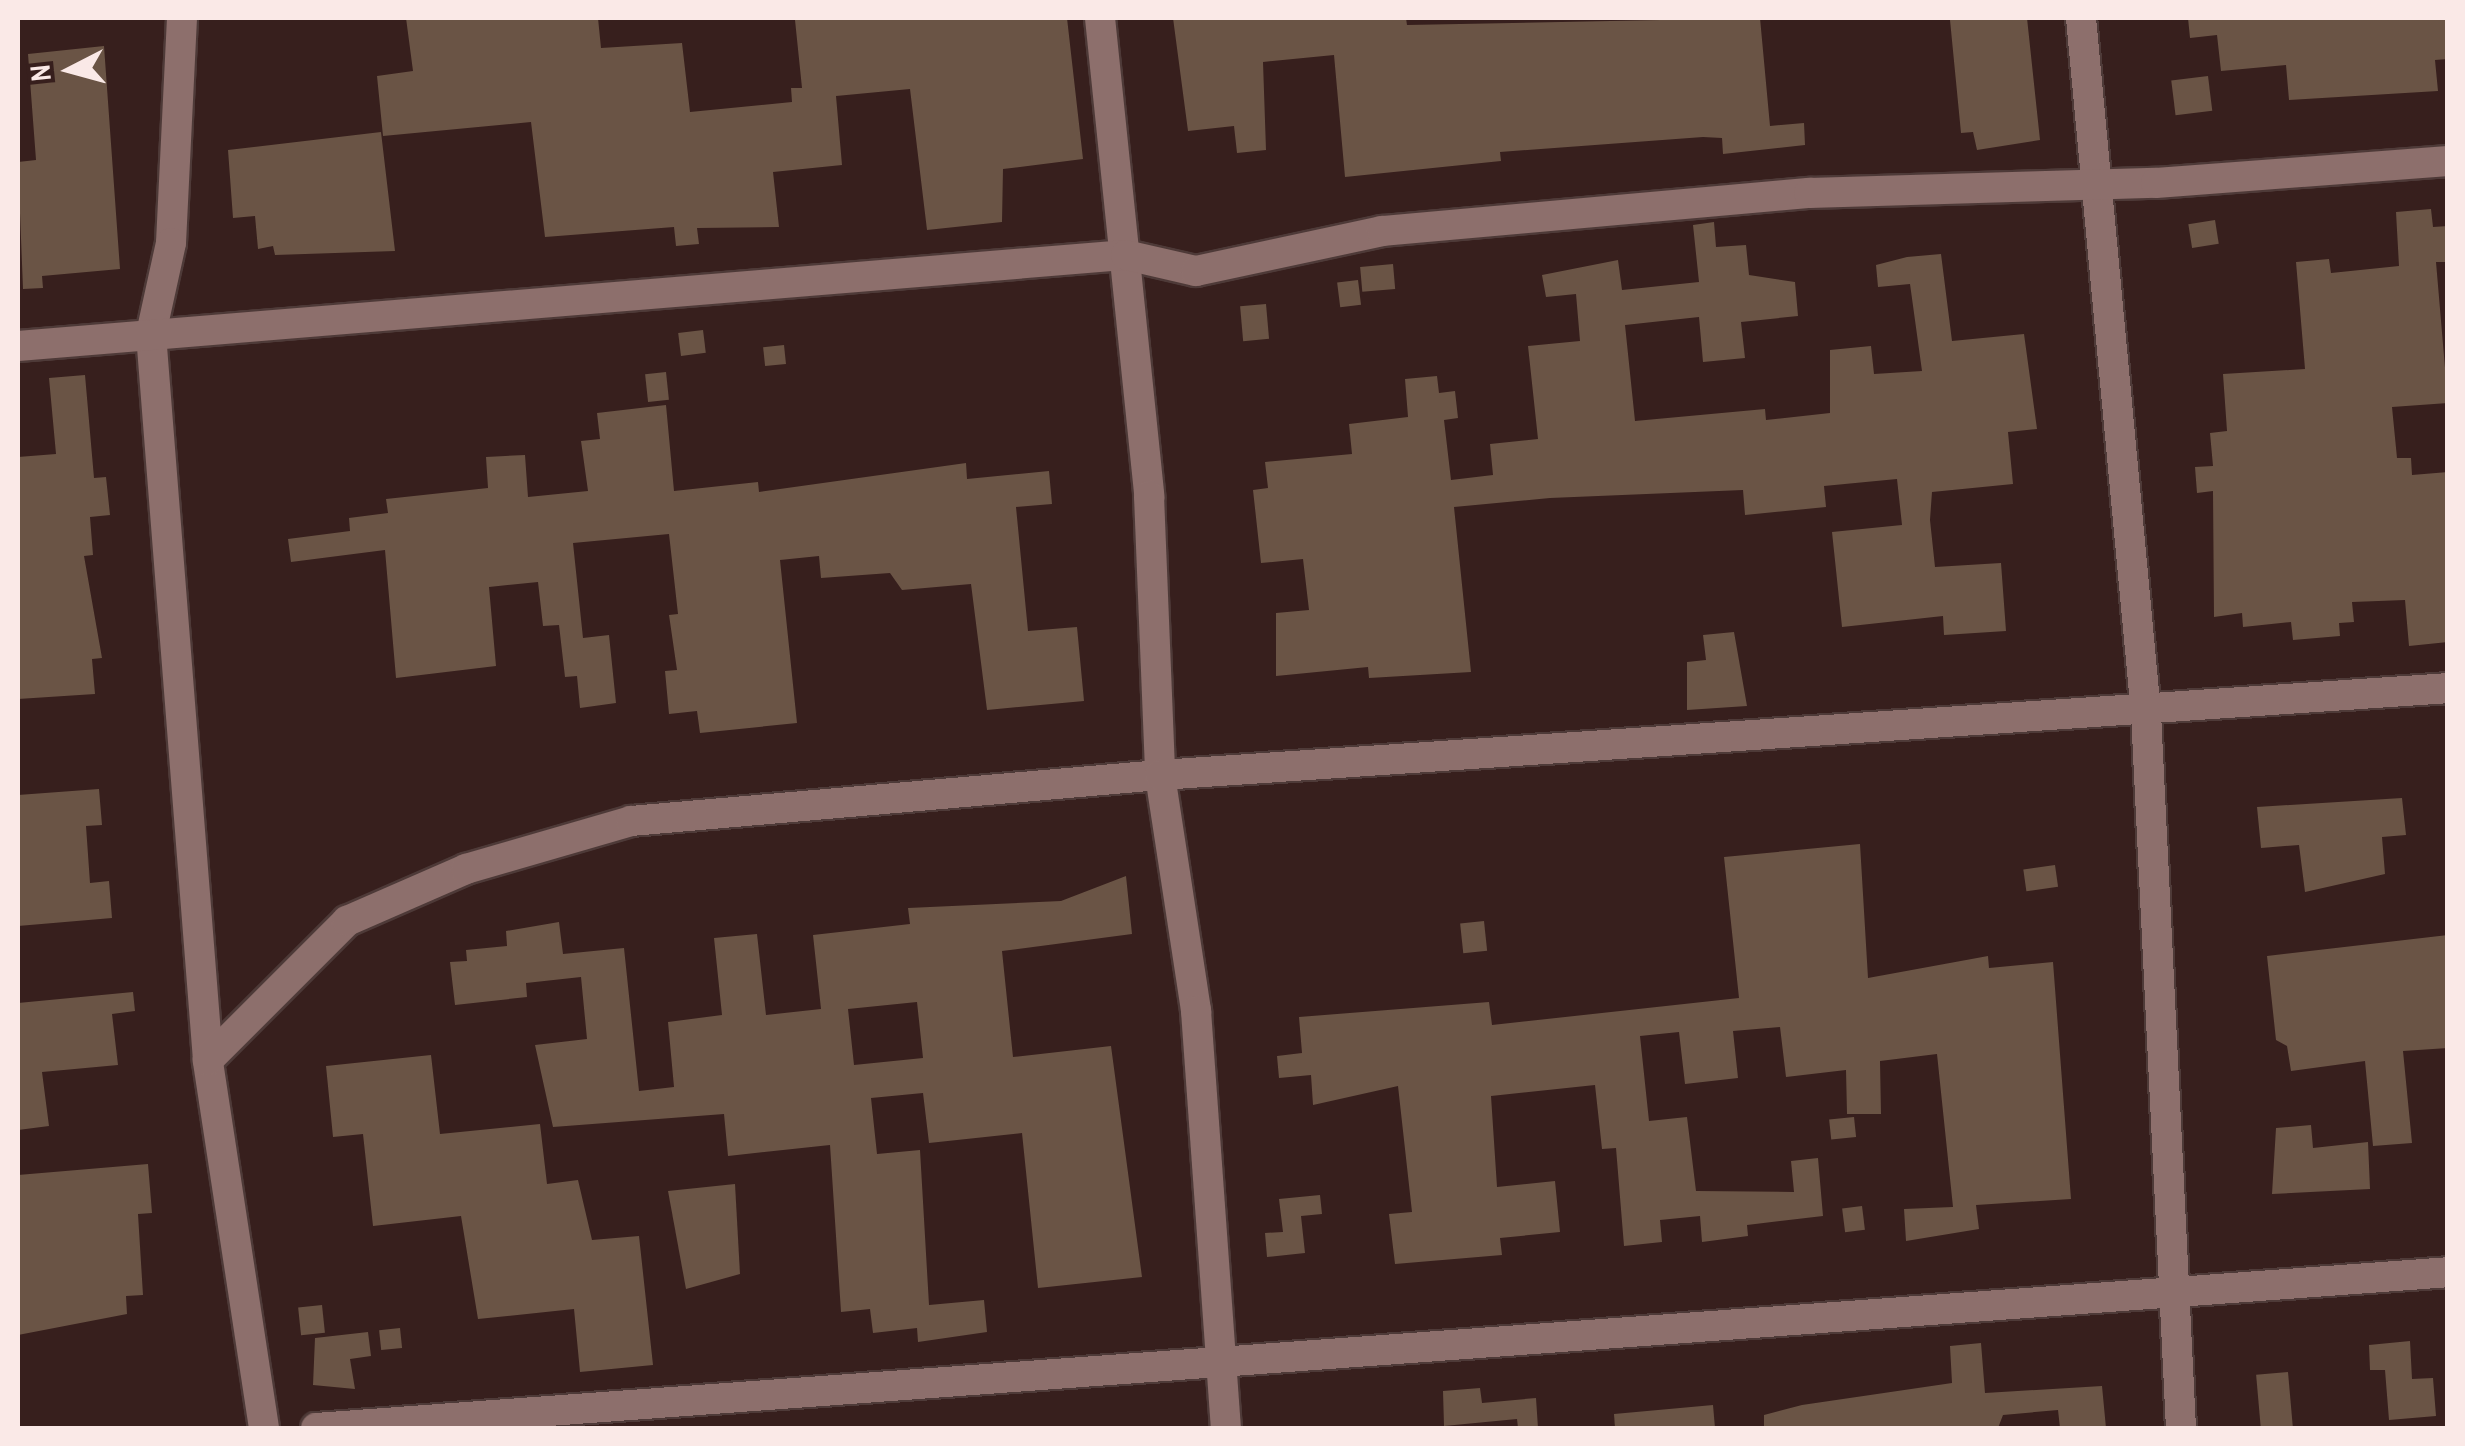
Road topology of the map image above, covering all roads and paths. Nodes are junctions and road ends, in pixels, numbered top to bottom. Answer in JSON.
{"nodes":[{"id":1,"x":182,"y":18,"type":"edge"},
{"id":2,"x":1100,"y":18,"type":"edge"},
{"id":3,"x":2081,"y":18,"type":"edge"},
{"id":4,"x":2448,"y":161,"type":"edge"},
{"id":5,"x":2091,"y":182,"type":"junction"},
{"id":6,"x":1126,"y":255,"type":"junction"},
{"id":7,"x":151,"y":334,"type":"junction"},
{"id":8,"x":18,"y":346,"type":"edge"},
{"id":9,"x":2448,"y":688,"type":"edge"},
{"id":10,"x":2146,"y":713,"type":"junction"},
{"id":11,"x":1160,"y":775,"type":"junction"},
{"id":12,"x":208,"y":1060,"type":"junction"},
{"id":13,"x":2448,"y":1272,"type":"edge"},
{"id":14,"x":2175,"y":1292,"type":"junction"},
{"id":15,"x":1221,"y":1366,"type":"junction"},
{"id":16,"x":264,"y":1428,"type":"edge"},
{"id":17,"x":316,"y":1428,"type":"edge"},
{"id":18,"x":1226,"y":1428,"type":"edge"},
{"id":19,"x":2181,"y":1428,"type":"edge"}],
"edges":[{"from":1,"to":7,"type":"street"},
{"from":2,"to":6,"type":"street"},
{"from":3,"to":5,"type":"street"},
{"from":4,"to":5,"type":"street"},
{"from":5,"to":6,"type":"street"},
{"from":5,"to":10,"type":"street"},
{"from":6,"to":7,"type":"street"},
{"from":6,"to":11,"type":"street"},
{"from":7,"to":8,"type":"street"},
{"from":7,"to":12,"type":"street"},
{"from":9,"to":10,"type":"street"},
{"from":10,"to":11,"type":"street"},
{"from":10,"to":14,"type":"street"},
{"from":11,"to":12,"type":"street"},
{"from":11,"to":15,"type":"street"},
{"from":12,"to":16,"type":"street"},
{"from":13,"to":14,"type":"street"},
{"from":14,"to":15,"type":"street"},
{"from":14,"to":19,"type":"street"},
{"from":15,"to":17,"type":"street"},
{"from":15,"to":18,"type":"street"}]}
